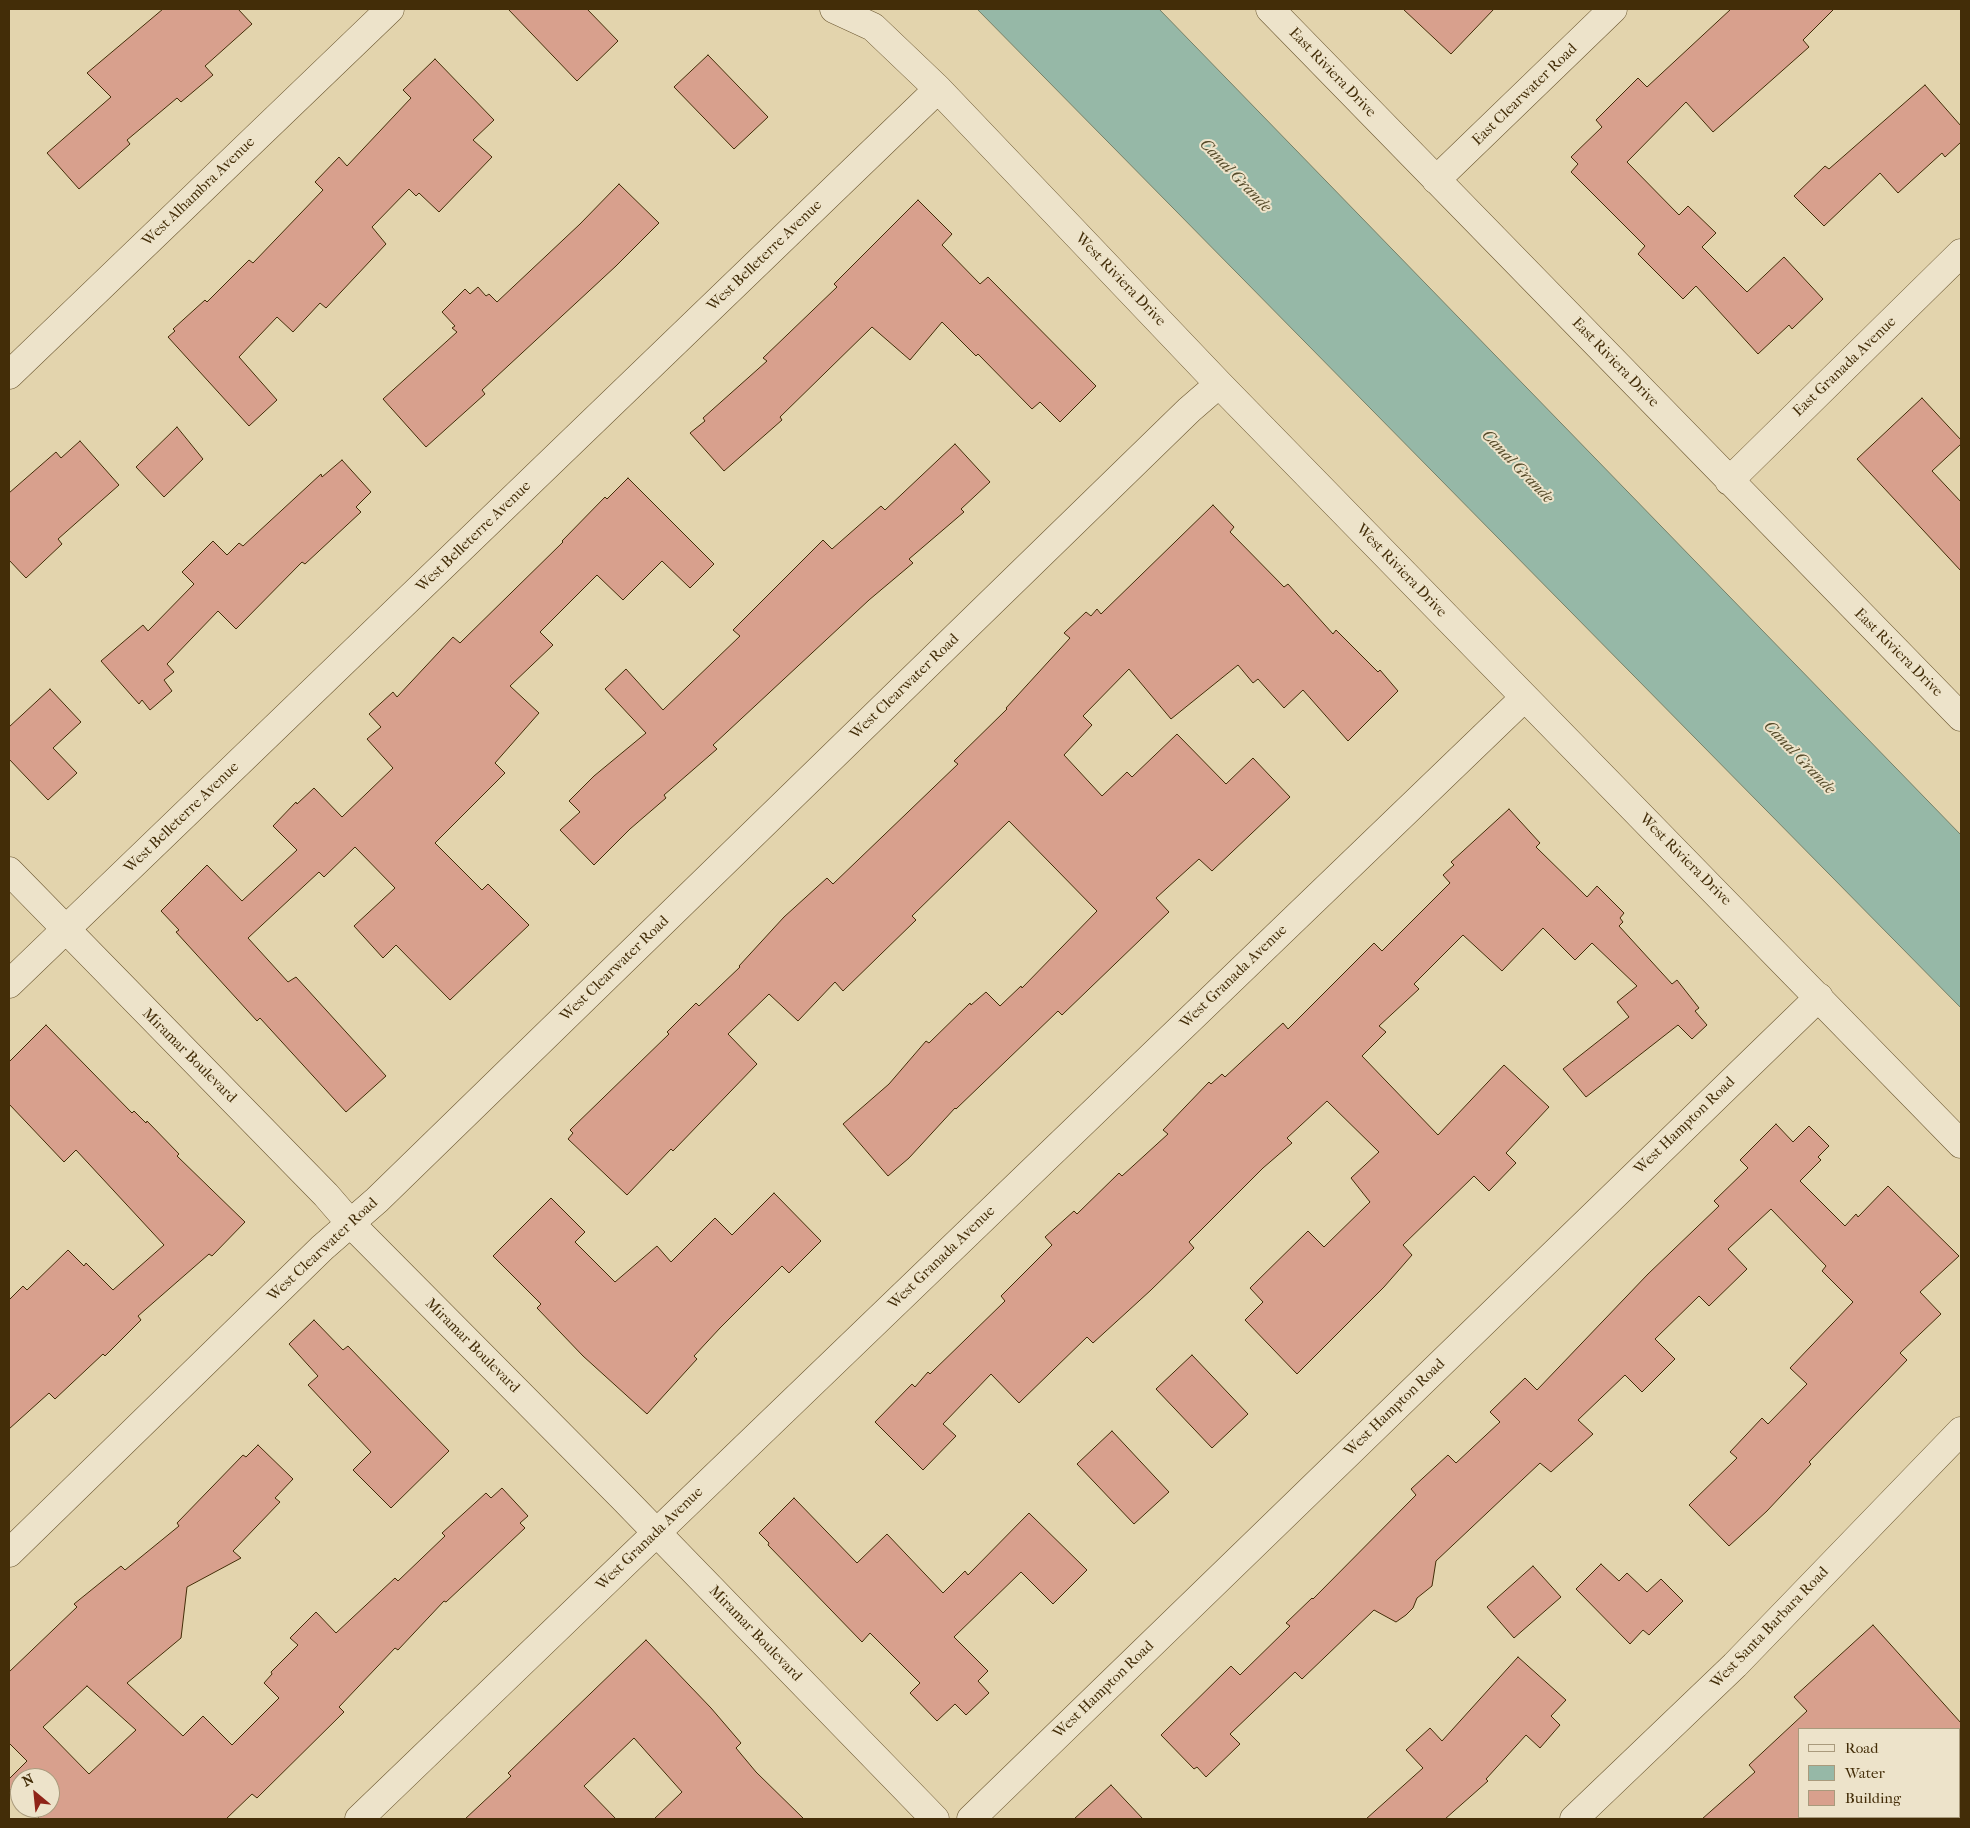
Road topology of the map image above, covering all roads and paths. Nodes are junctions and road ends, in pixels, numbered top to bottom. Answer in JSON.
{"nodes":[{"id":1,"x":390,"y":9,"type":"edge"},
{"id":2,"x":834,"y":9,"type":"edge"},
{"id":3,"x":1270,"y":9,"type":"edge"},
{"id":4,"x":1613,"y":9,"type":"edge"},
{"id":5,"x":938,"y":89,"type":"junction"},
{"id":6,"x":1436,"y":180,"type":"junction"},
{"id":7,"x":1961,"y":253,"type":"edge"},
{"id":8,"x":9,"y":375,"type":"edge"},
{"id":9,"x":1219,"y":384,"type":"junction"},
{"id":10,"x":1729,"y":481,"type":"junction"},
{"id":11,"x":1524,"y":698,"type":"junction"},
{"id":12,"x":1961,"y":716,"type":"edge"},
{"id":13,"x":9,"y":871,"type":"edge"},
{"id":14,"x":66,"y":930,"type":"junction"},
{"id":15,"x":9,"y":984,"type":"edge"},
{"id":16,"x":1819,"y":997,"type":"junction"},
{"id":17,"x":1961,"y":1144,"type":"edge"},
{"id":18,"x":351,"y":1224,"type":"junction"},
{"id":19,"x":1961,"y":1431,"type":"edge"},
{"id":20,"x":657,"y":1533,"type":"junction"},
{"id":21,"x":9,"y":1553,"type":"edge"},
{"id":22,"x":360,"y":1819,"type":"edge"},
{"id":23,"x":935,"y":1819,"type":"edge"},
{"id":24,"x":971,"y":1819,"type":"edge"},
{"id":25,"x":1574,"y":1819,"type":"edge"}],
"edges":[{"from":1,"to":8,"type":"street","name":"West Alhambra Avenue"},
{"from":2,"to":5,"type":"street","name":"West Riviera Drive"},
{"from":3,"to":6,"type":"street","name":"East Riviera Drive"},
{"from":4,"to":6,"type":"street","name":"East Clearwater Road"},
{"from":5,"to":9,"type":"street","name":"West Riviera Drive"},
{"from":5,"to":14,"type":"street","name":"West Belleterre Avenue"},
{"from":6,"to":10,"type":"street","name":"East Riviera Drive"},
{"from":7,"to":10,"type":"street","name":"East Granada Avenue"},
{"from":9,"to":11,"type":"street","name":"West Riviera Drive"},
{"from":9,"to":18,"type":"street","name":"West Clearwater Road"},
{"from":10,"to":12,"type":"street","name":"East Riviera Drive"},
{"from":11,"to":16,"type":"street","name":"West Riviera Drive"},
{"from":11,"to":20,"type":"street","name":"West Granada Avenue"},
{"from":13,"to":14,"type":"street","name":"Miramar Boulevard"},
{"from":14,"to":15,"type":"street","name":"West Belleterre Avenue"},
{"from":14,"to":18,"type":"street","name":"Miramar Boulevard"},
{"from":16,"to":17,"type":"street","name":"West Riviera Drive"},
{"from":16,"to":24,"type":"street","name":"West Hampton Road"},
{"from":18,"to":20,"type":"street","name":"Miramar Boulevard"},
{"from":18,"to":21,"type":"street","name":"West Clearwater Road"},
{"from":19,"to":25,"type":"street","name":"West Santa Barbara Road"},
{"from":20,"to":22,"type":"street","name":"West Granada Avenue"},
{"from":20,"to":23,"type":"street","name":"Miramar Boulevard"}]}
